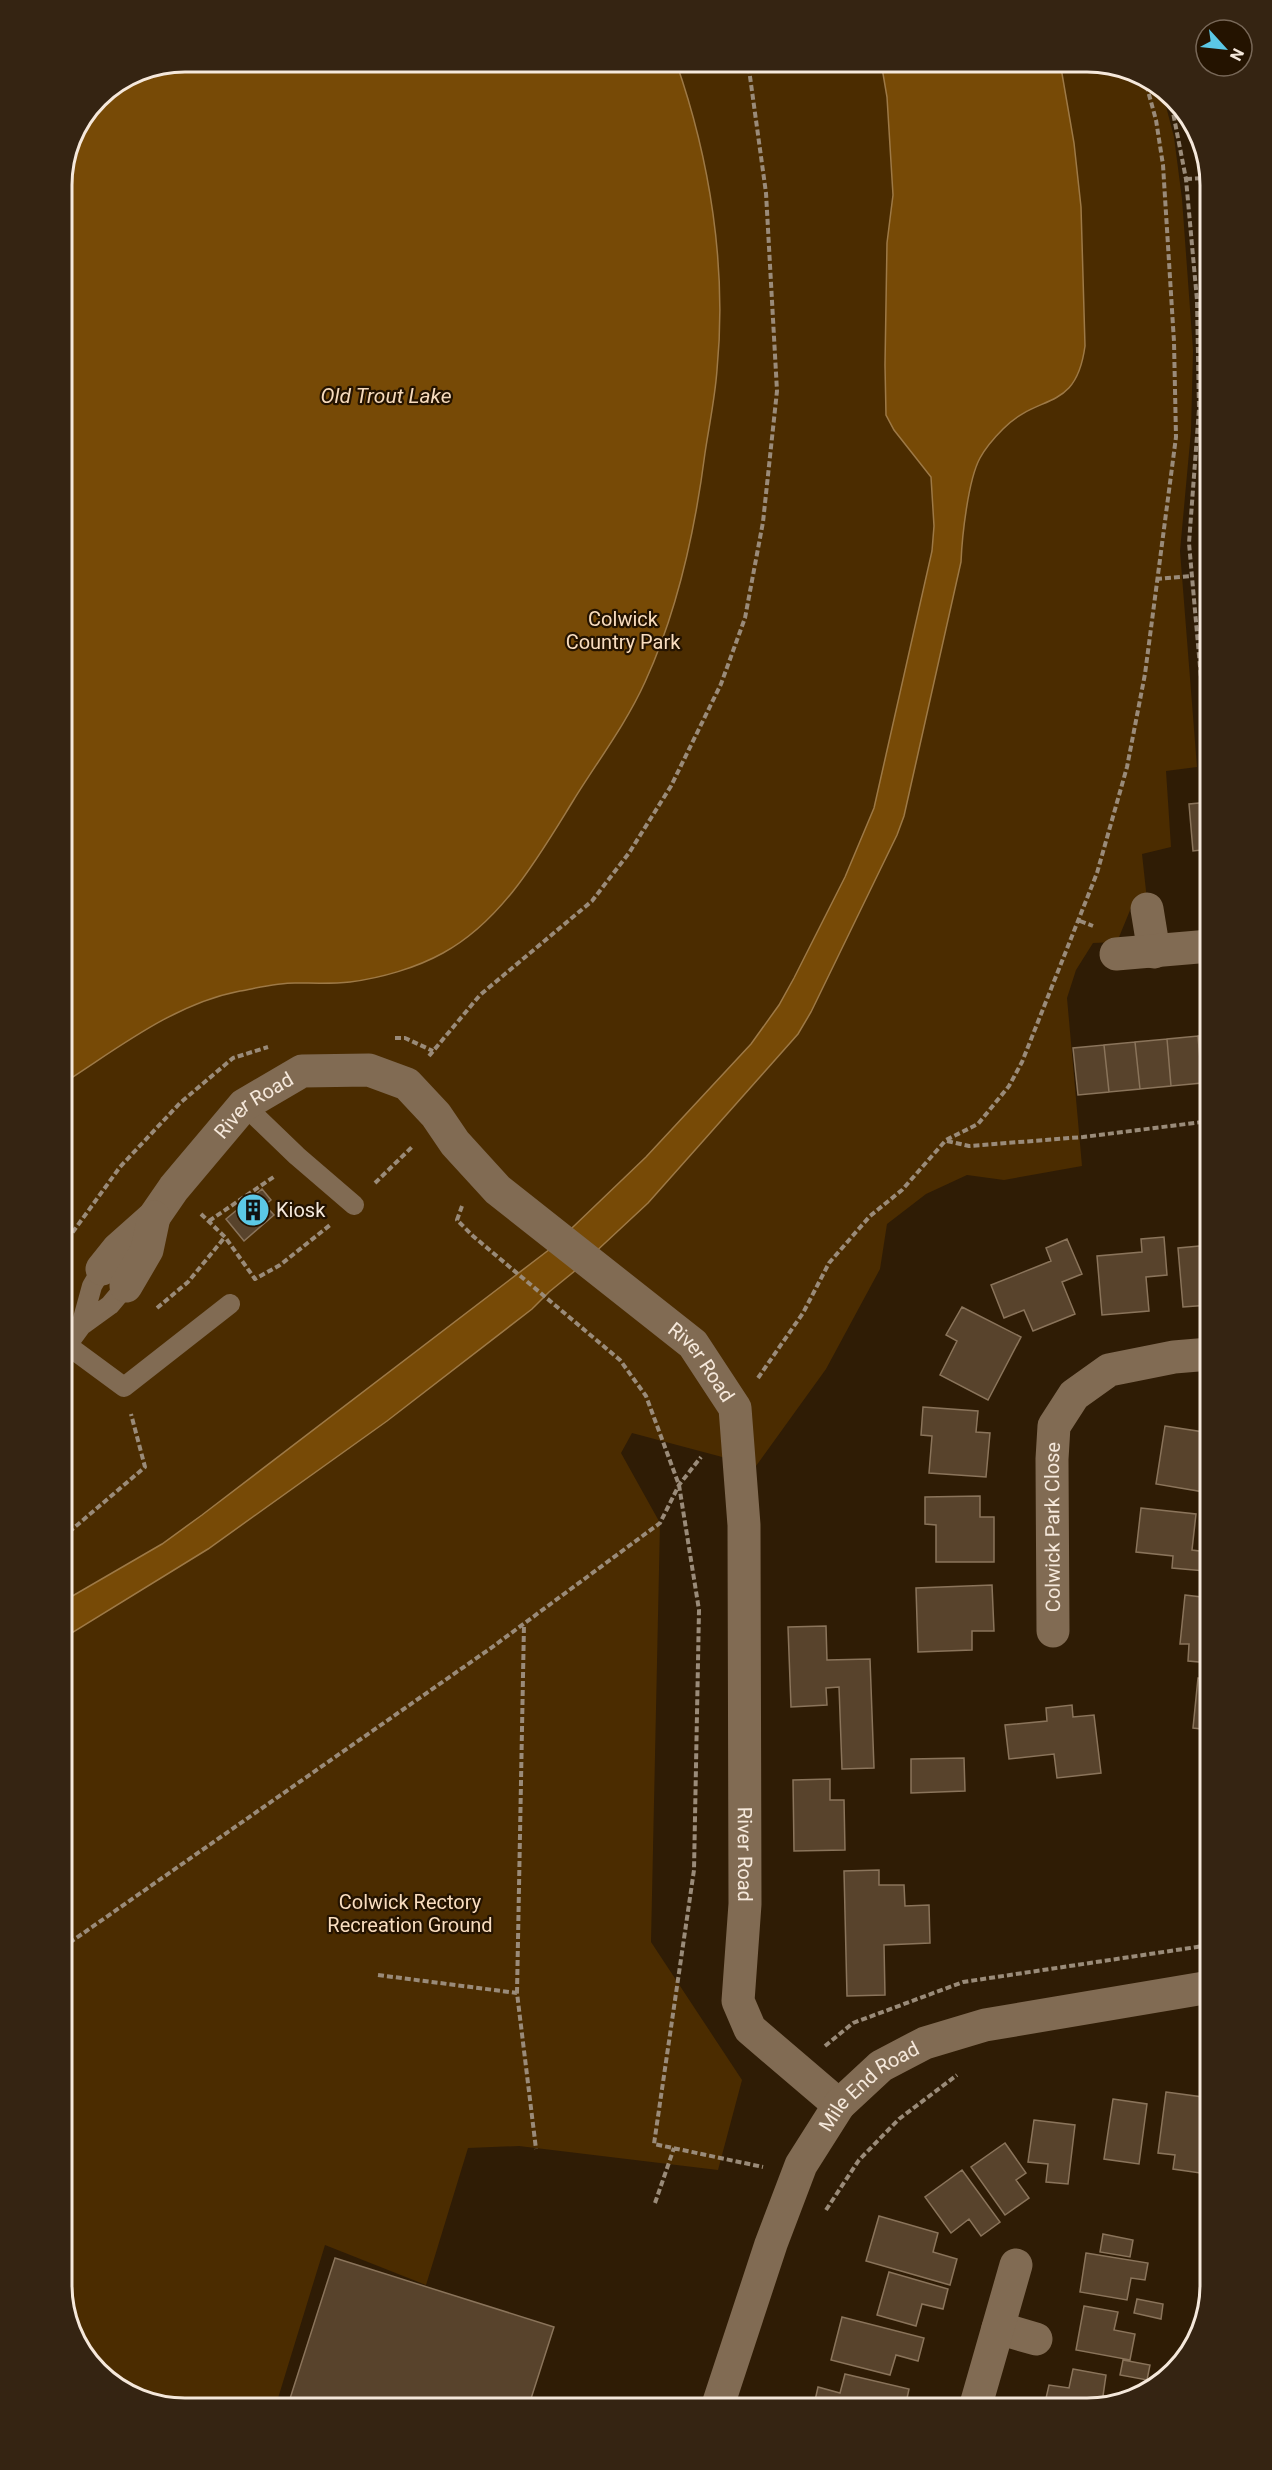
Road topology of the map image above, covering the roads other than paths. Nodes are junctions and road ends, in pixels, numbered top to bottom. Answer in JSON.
{"nodes":[{"id":1,"x":1148,"y":909,"type":"dead end"},
{"id":2,"x":1200,"y":947,"type":"edge"},
{"id":3,"x":1154,"y":952,"type":"junction"},
{"id":4,"x":1116,"y":954,"type":"dead end"},
{"id":5,"x":244,"y":1105,"type":"junction"},
{"id":6,"x":354,"y":1205,"type":"road end"},
{"id":7,"x":114,"y":1278,"type":"junction"},
{"id":8,"x":230,"y":1304,"type":"dead end"},
{"id":9,"x":81,"y":1326,"type":"junction"},
{"id":10,"x":72,"y":1338,"type":"edge"},
{"id":11,"x":72,"y":1354,"type":"edge"},
{"id":12,"x":1200,"y":1355,"type":"edge"},
{"id":13,"x":1053,"y":1631,"type":"dead end"},
{"id":14,"x":1200,"y":1989,"type":"edge"},
{"id":15,"x":839,"y":2106,"type":"junction"},
{"id":16,"x":1016,"y":2265,"type":"dead end"},
{"id":17,"x":998,"y":2328,"type":"junction"},
{"id":18,"x":1036,"y":2339,"type":"dead end"},
{"id":19,"x":720,"y":2398,"type":"edge"},
{"id":20,"x":978,"y":2398,"type":"edge"}],
"edges":[{"from":1,"to":3,"type":"street"},
{"from":2,"to":3,"type":"street"},
{"from":3,"to":4,"type":"street"},
{"from":5,"to":6,"type":"lane"},
{"from":5,"to":7,"type":"street","name":"River Road"},
{"from":5,"to":15,"type":"street","name":"River Road"},
{"from":7,"to":9,"type":"lane"},
{"from":7,"to":9,"type":"lane"},
{"from":8,"to":11,"type":"lane"},
{"from":9,"to":10,"type":"lane"},
{"from":12,"to":13,"type":"street","name":"Colwick Park Close"},
{"from":14,"to":15,"type":"street","name":"Mile End Road"},
{"from":15,"to":19,"type":"street","name":"Mile End Road"},
{"from":16,"to":17,"type":"street"},
{"from":17,"to":18,"type":"street"},
{"from":17,"to":20,"type":"street"}]}
